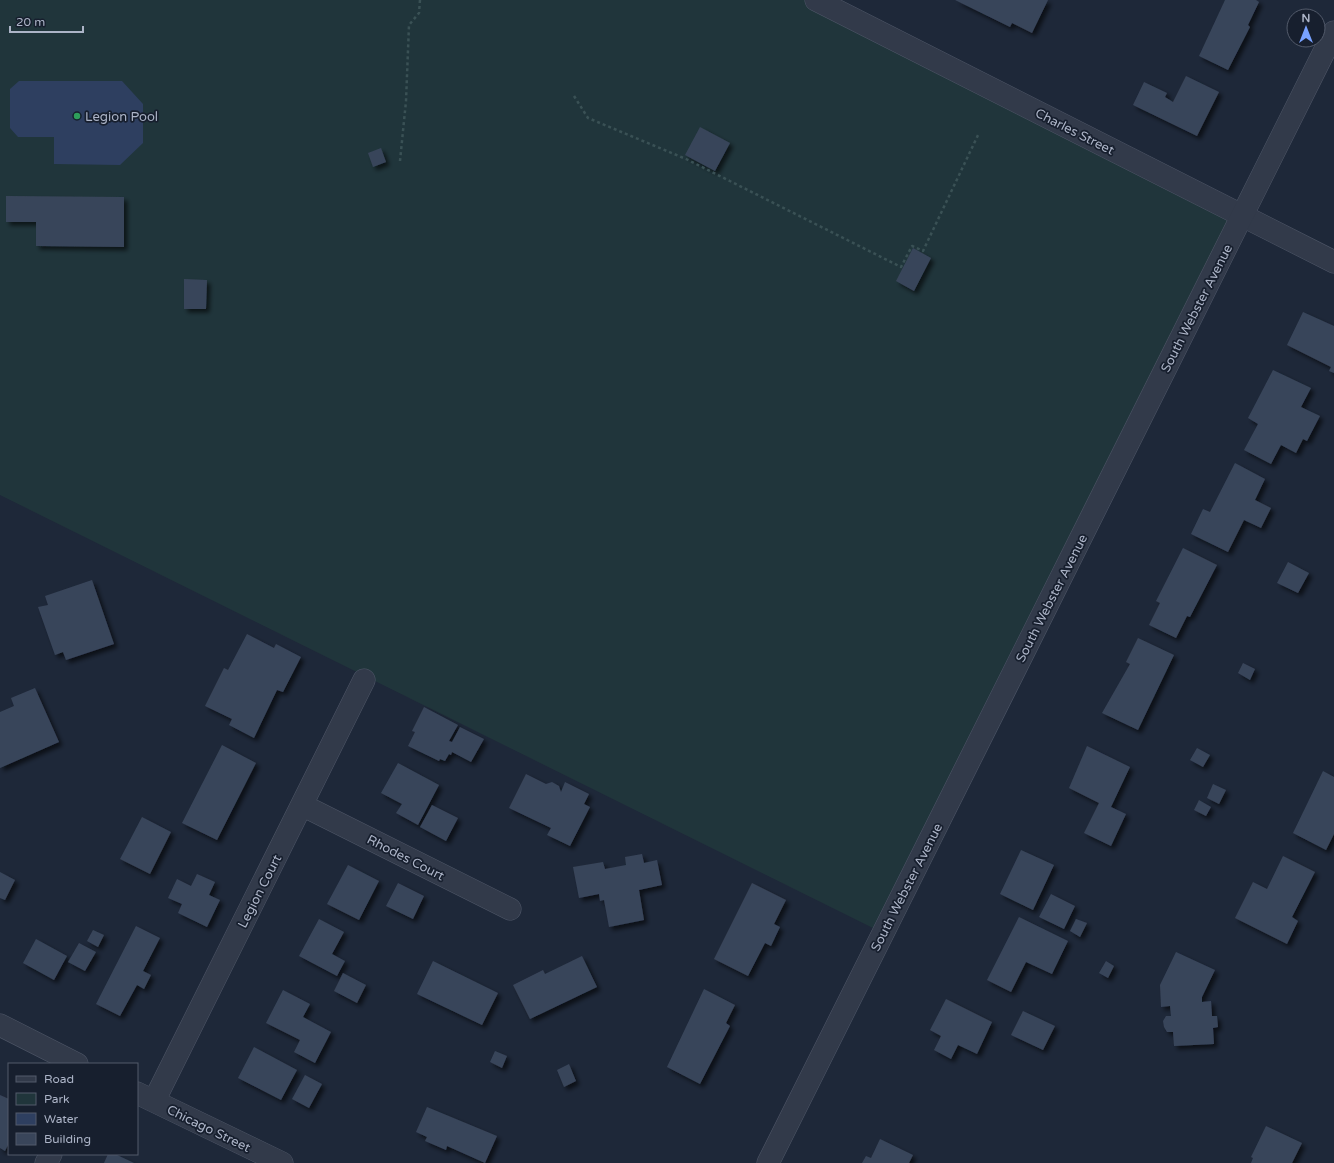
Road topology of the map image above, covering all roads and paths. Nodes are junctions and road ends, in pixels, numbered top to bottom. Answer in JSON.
{"nodes":[{"id":1,"x":420,"y":0,"type":"edge"},
{"id":2,"x":816,"y":0,"type":"edge"},
{"id":3,"x":1334,"y":32,"type":"edge"},
{"id":4,"x":574,"y":96,"type":"dead end"},
{"id":5,"x":979,"y":133,"type":"dead end"},
{"id":6,"x":400,"y":161,"type":"dead end"},
{"id":7,"x":1242,"y":216,"type":"junction"},
{"id":8,"x":1334,"y":262,"type":"edge"},
{"id":9,"x":364,"y":680,"type":"dead end"},
{"id":10,"x":302,"y":805,"type":"junction"},
{"id":11,"x":510,"y":909,"type":"dead end"},
{"id":12,"x":0,"y":1025,"type":"edge"},
{"id":13,"x":75,"y":1063,"type":"edge"},
{"id":14,"x":145,"y":1097,"type":"edge"},
{"id":15,"x":282,"y":1163,"type":"edge"},
{"id":16,"x":768,"y":1163,"type":"edge"}],
"edges":[{"from":1,"to":6,"type":"path"},
{"from":2,"to":7,"type":"street","name":"Charles Street"},
{"from":3,"to":7,"type":"street","name":"South Webster Avenue"},
{"from":4,"to":5,"type":"path"},
{"from":7,"to":8,"type":"street","name":"Charles Street"},
{"from":7,"to":16,"type":"street","name":"South Webster Avenue"},
{"from":9,"to":10,"type":"street","name":"Legion Court"},
{"from":10,"to":11,"type":"street","name":"Rhodes Court"},
{"from":10,"to":14,"type":"street","name":"Legion Court"},
{"from":12,"to":13,"type":"street"},
{"from":14,"to":15,"type":"street","name":"Chicago Street"}]}
